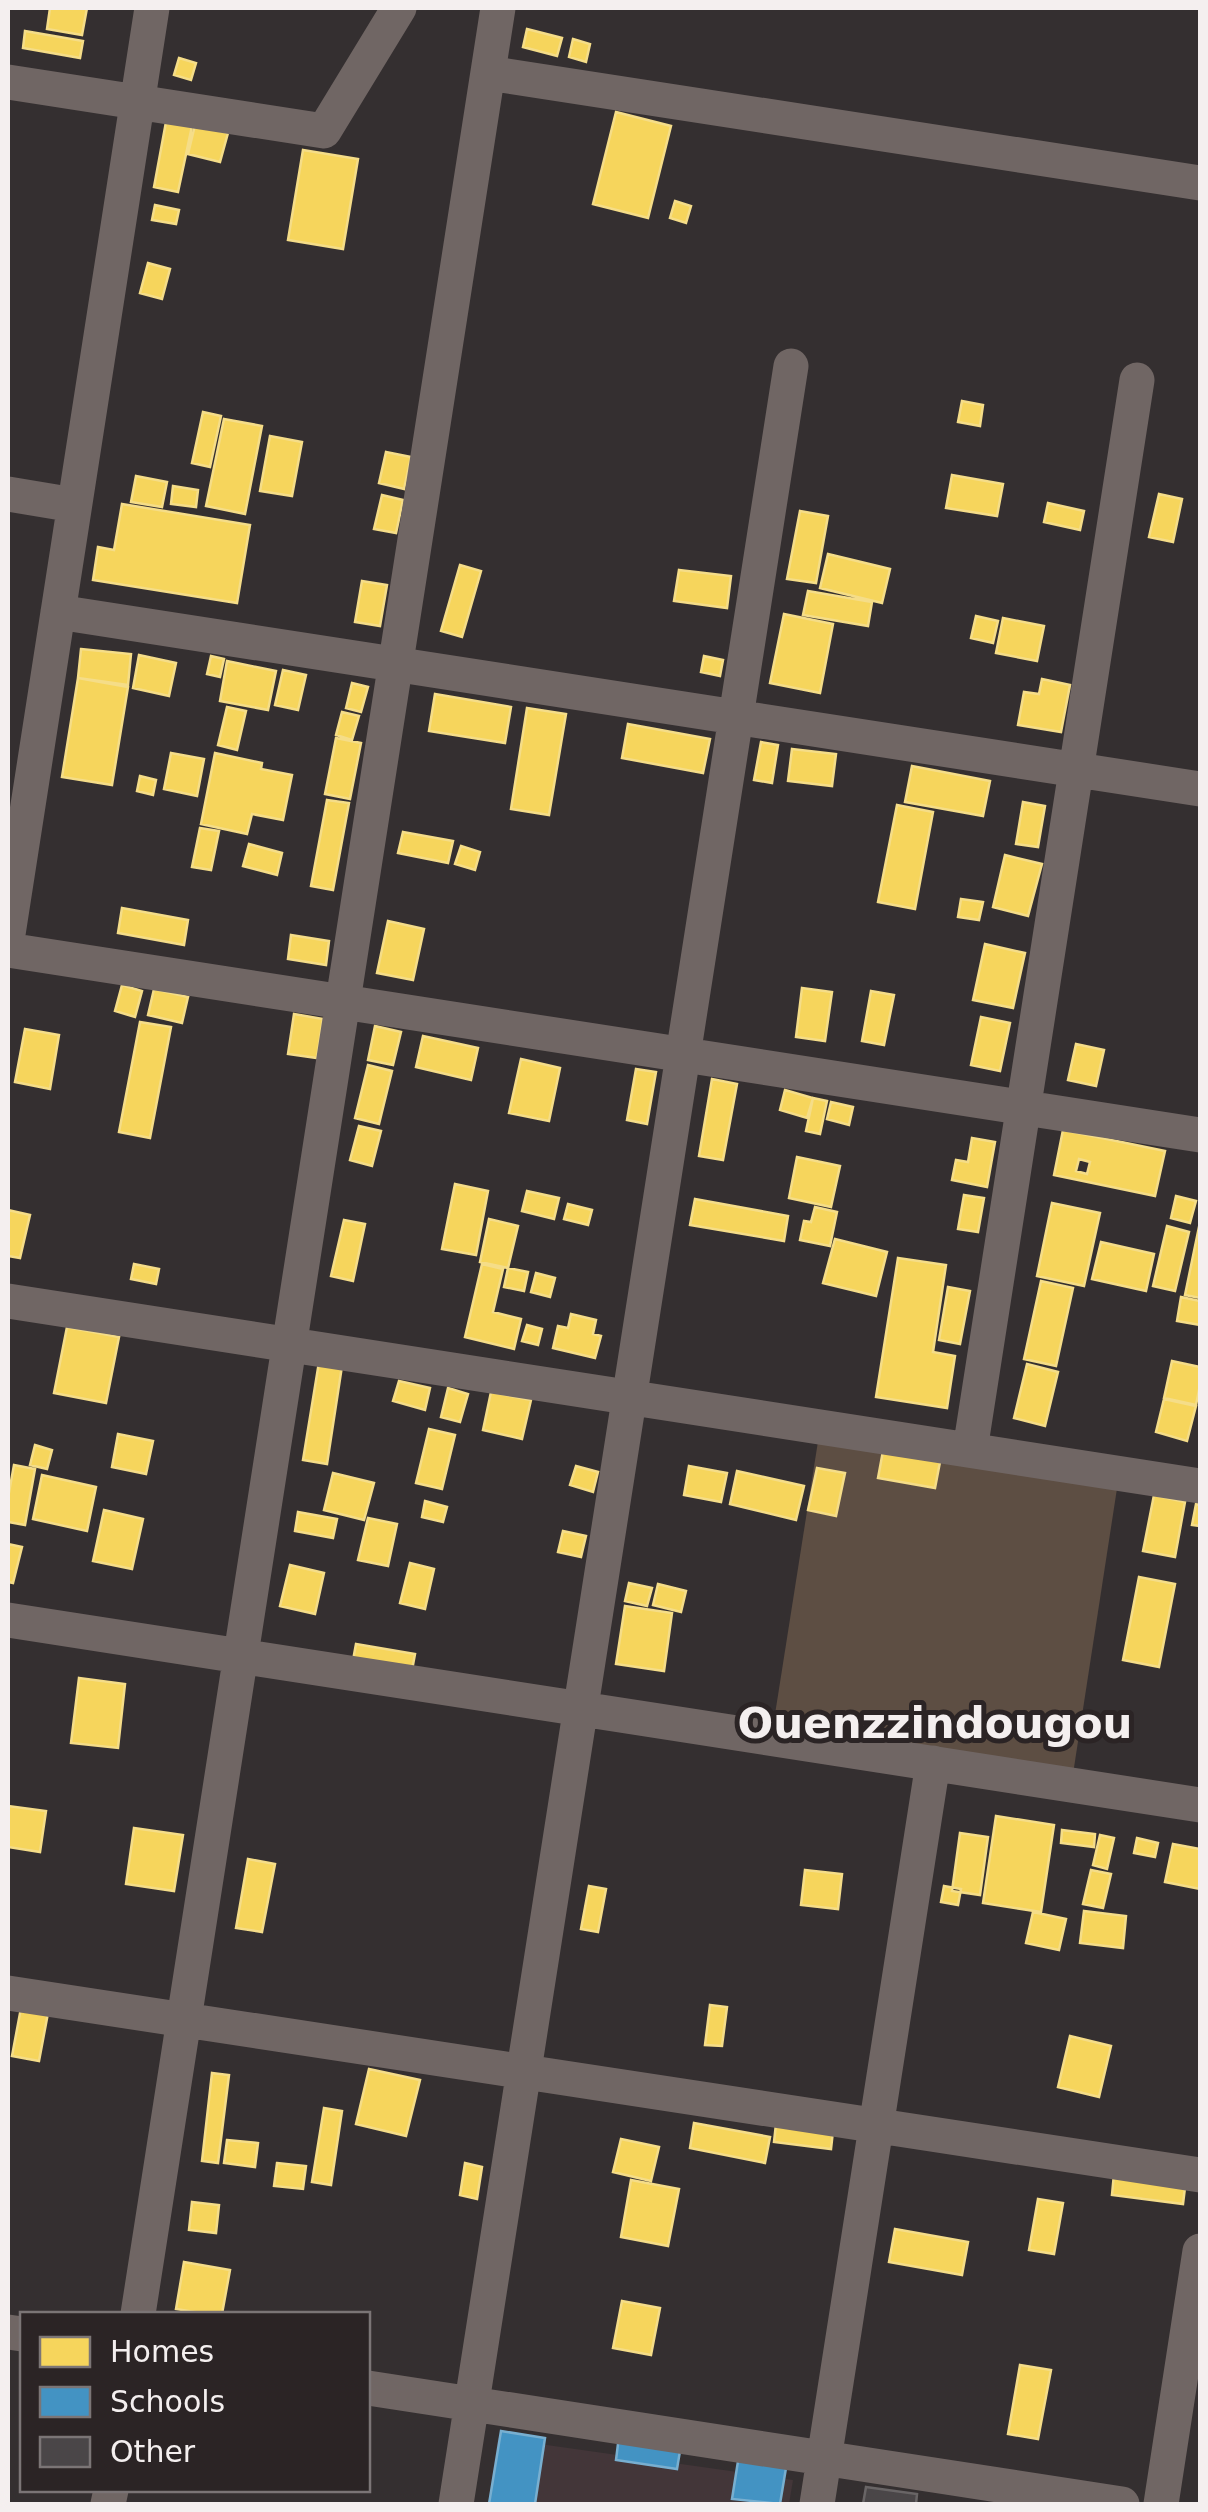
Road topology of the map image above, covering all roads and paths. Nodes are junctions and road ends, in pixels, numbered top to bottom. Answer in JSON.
{"nodes":[{"id":1,"x":152,"y":8,"type":"edge"},
{"id":2,"x":399,"y":8,"type":"edge"},
{"id":3,"x":498,"y":8,"type":"edge"},
{"id":4,"x":488,"y":73,"type":"junction"},
{"id":5,"x":8,"y":82,"type":"edge"},
{"id":6,"x":138,"y":102,"type":"junction"},
{"id":7,"x":1200,"y":183,"type":"edge"},
{"id":8,"x":791,"y":366,"type":"dead end"},
{"id":9,"x":1137,"y":380,"type":"dead end"},
{"id":10,"x":8,"y":494,"type":"edge"},
{"id":11,"x":74,"y":505,"type":"junction"},
{"id":12,"x":58,"y":612,"type":"junction"},
{"id":13,"x":396,"y":664,"type":"junction"},
{"id":14,"x":736,"y":717,"type":"junction"},
{"id":15,"x":1076,"y":770,"type":"junction"},
{"id":16,"x":1200,"y":789,"type":"edge"},
{"id":17,"x":8,"y":934,"type":"edge"},
{"id":18,"x":8,"y":950,"type":"edge"},
{"id":19,"x":343,"y":1002,"type":"junction"},
{"id":20,"x":683,"y":1054,"type":"junction"},
{"id":21,"x":1024,"y":1108,"type":"junction"},
{"id":22,"x":1200,"y":1135,"type":"edge"},
{"id":23,"x":8,"y":1301,"type":"edge"},
{"id":24,"x":290,"y":1345,"type":"junction"},
{"id":25,"x":630,"y":1398,"type":"junction"},
{"id":26,"x":970,"y":1450,"type":"junction"},
{"id":27,"x":1200,"y":1486,"type":"edge"},
{"id":28,"x":8,"y":1620,"type":"edge"},
{"id":29,"x":241,"y":1656,"type":"junction"},
{"id":30,"x":581,"y":1709,"type":"junction"},
{"id":31,"x":933,"y":1763,"type":"junction"},
{"id":32,"x":1200,"y":1804,"type":"edge"},
{"id":33,"x":8,"y":1993,"type":"edge"},
{"id":34,"x":184,"y":2020,"type":"junction"},
{"id":35,"x":524,"y":2072,"type":"junction"},
{"id":36,"x":877,"y":2126,"type":"junction"},
{"id":37,"x":1200,"y":2175,"type":"edge"},
{"id":38,"x":1200,"y":2251,"type":"edge"},
{"id":39,"x":138,"y":2312,"type":"edge"},
{"id":40,"x":370,"y":2388,"type":"edge"},
{"id":41,"x":472,"y":2404,"type":"junction"},
{"id":42,"x":824,"y":2458,"type":"junction"},
{"id":43,"x":456,"y":2504,"type":"edge"},
{"id":44,"x":817,"y":2504,"type":"edge"},
{"id":45,"x":1122,"y":2504,"type":"edge"},
{"id":46,"x":1160,"y":2504,"type":"edge"}],
"edges":[{"from":1,"to":6,"type":"street"},
{"from":2,"to":6,"type":"street"},
{"from":3,"to":4,"type":"street"},
{"from":4,"to":7,"type":"street"},
{"from":4,"to":13,"type":"street"},
{"from":5,"to":6,"type":"street"},
{"from":6,"to":11,"type":"street"},
{"from":8,"to":14,"type":"street"},
{"from":9,"to":15,"type":"street"},
{"from":10,"to":11,"type":"street"},
{"from":11,"to":12,"type":"street"},
{"from":12,"to":13,"type":"street"},
{"from":12,"to":17,"type":"street"},
{"from":13,"to":14,"type":"street"},
{"from":13,"to":19,"type":"street"},
{"from":14,"to":15,"type":"street"},
{"from":14,"to":20,"type":"street"},
{"from":15,"to":16,"type":"street"},
{"from":15,"to":21,"type":"street"},
{"from":18,"to":19,"type":"street"},
{"from":19,"to":20,"type":"street"},
{"from":19,"to":24,"type":"street"},
{"from":20,"to":21,"type":"street"},
{"from":20,"to":25,"type":"street"},
{"from":21,"to":22,"type":"street"},
{"from":21,"to":26,"type":"street"},
{"from":23,"to":24,"type":"street"},
{"from":24,"to":25,"type":"street"},
{"from":24,"to":29,"type":"street"},
{"from":25,"to":26,"type":"street"},
{"from":25,"to":30,"type":"street"},
{"from":26,"to":27,"type":"street"},
{"from":28,"to":29,"type":"street"},
{"from":29,"to":30,"type":"street"},
{"from":29,"to":34,"type":"street"},
{"from":30,"to":31,"type":"street"},
{"from":30,"to":35,"type":"street"},
{"from":31,"to":32,"type":"street"},
{"from":31,"to":36,"type":"street"},
{"from":33,"to":34,"type":"street"},
{"from":34,"to":35,"type":"street"},
{"from":34,"to":39,"type":"street"},
{"from":35,"to":36,"type":"street"},
{"from":35,"to":41,"type":"street"},
{"from":36,"to":37,"type":"street"},
{"from":36,"to":42,"type":"street"},
{"from":38,"to":46,"type":"street"},
{"from":40,"to":41,"type":"street"},
{"from":41,"to":42,"type":"street"},
{"from":41,"to":43,"type":"street"},
{"from":42,"to":44,"type":"street"},
{"from":42,"to":45,"type":"street"}]}
